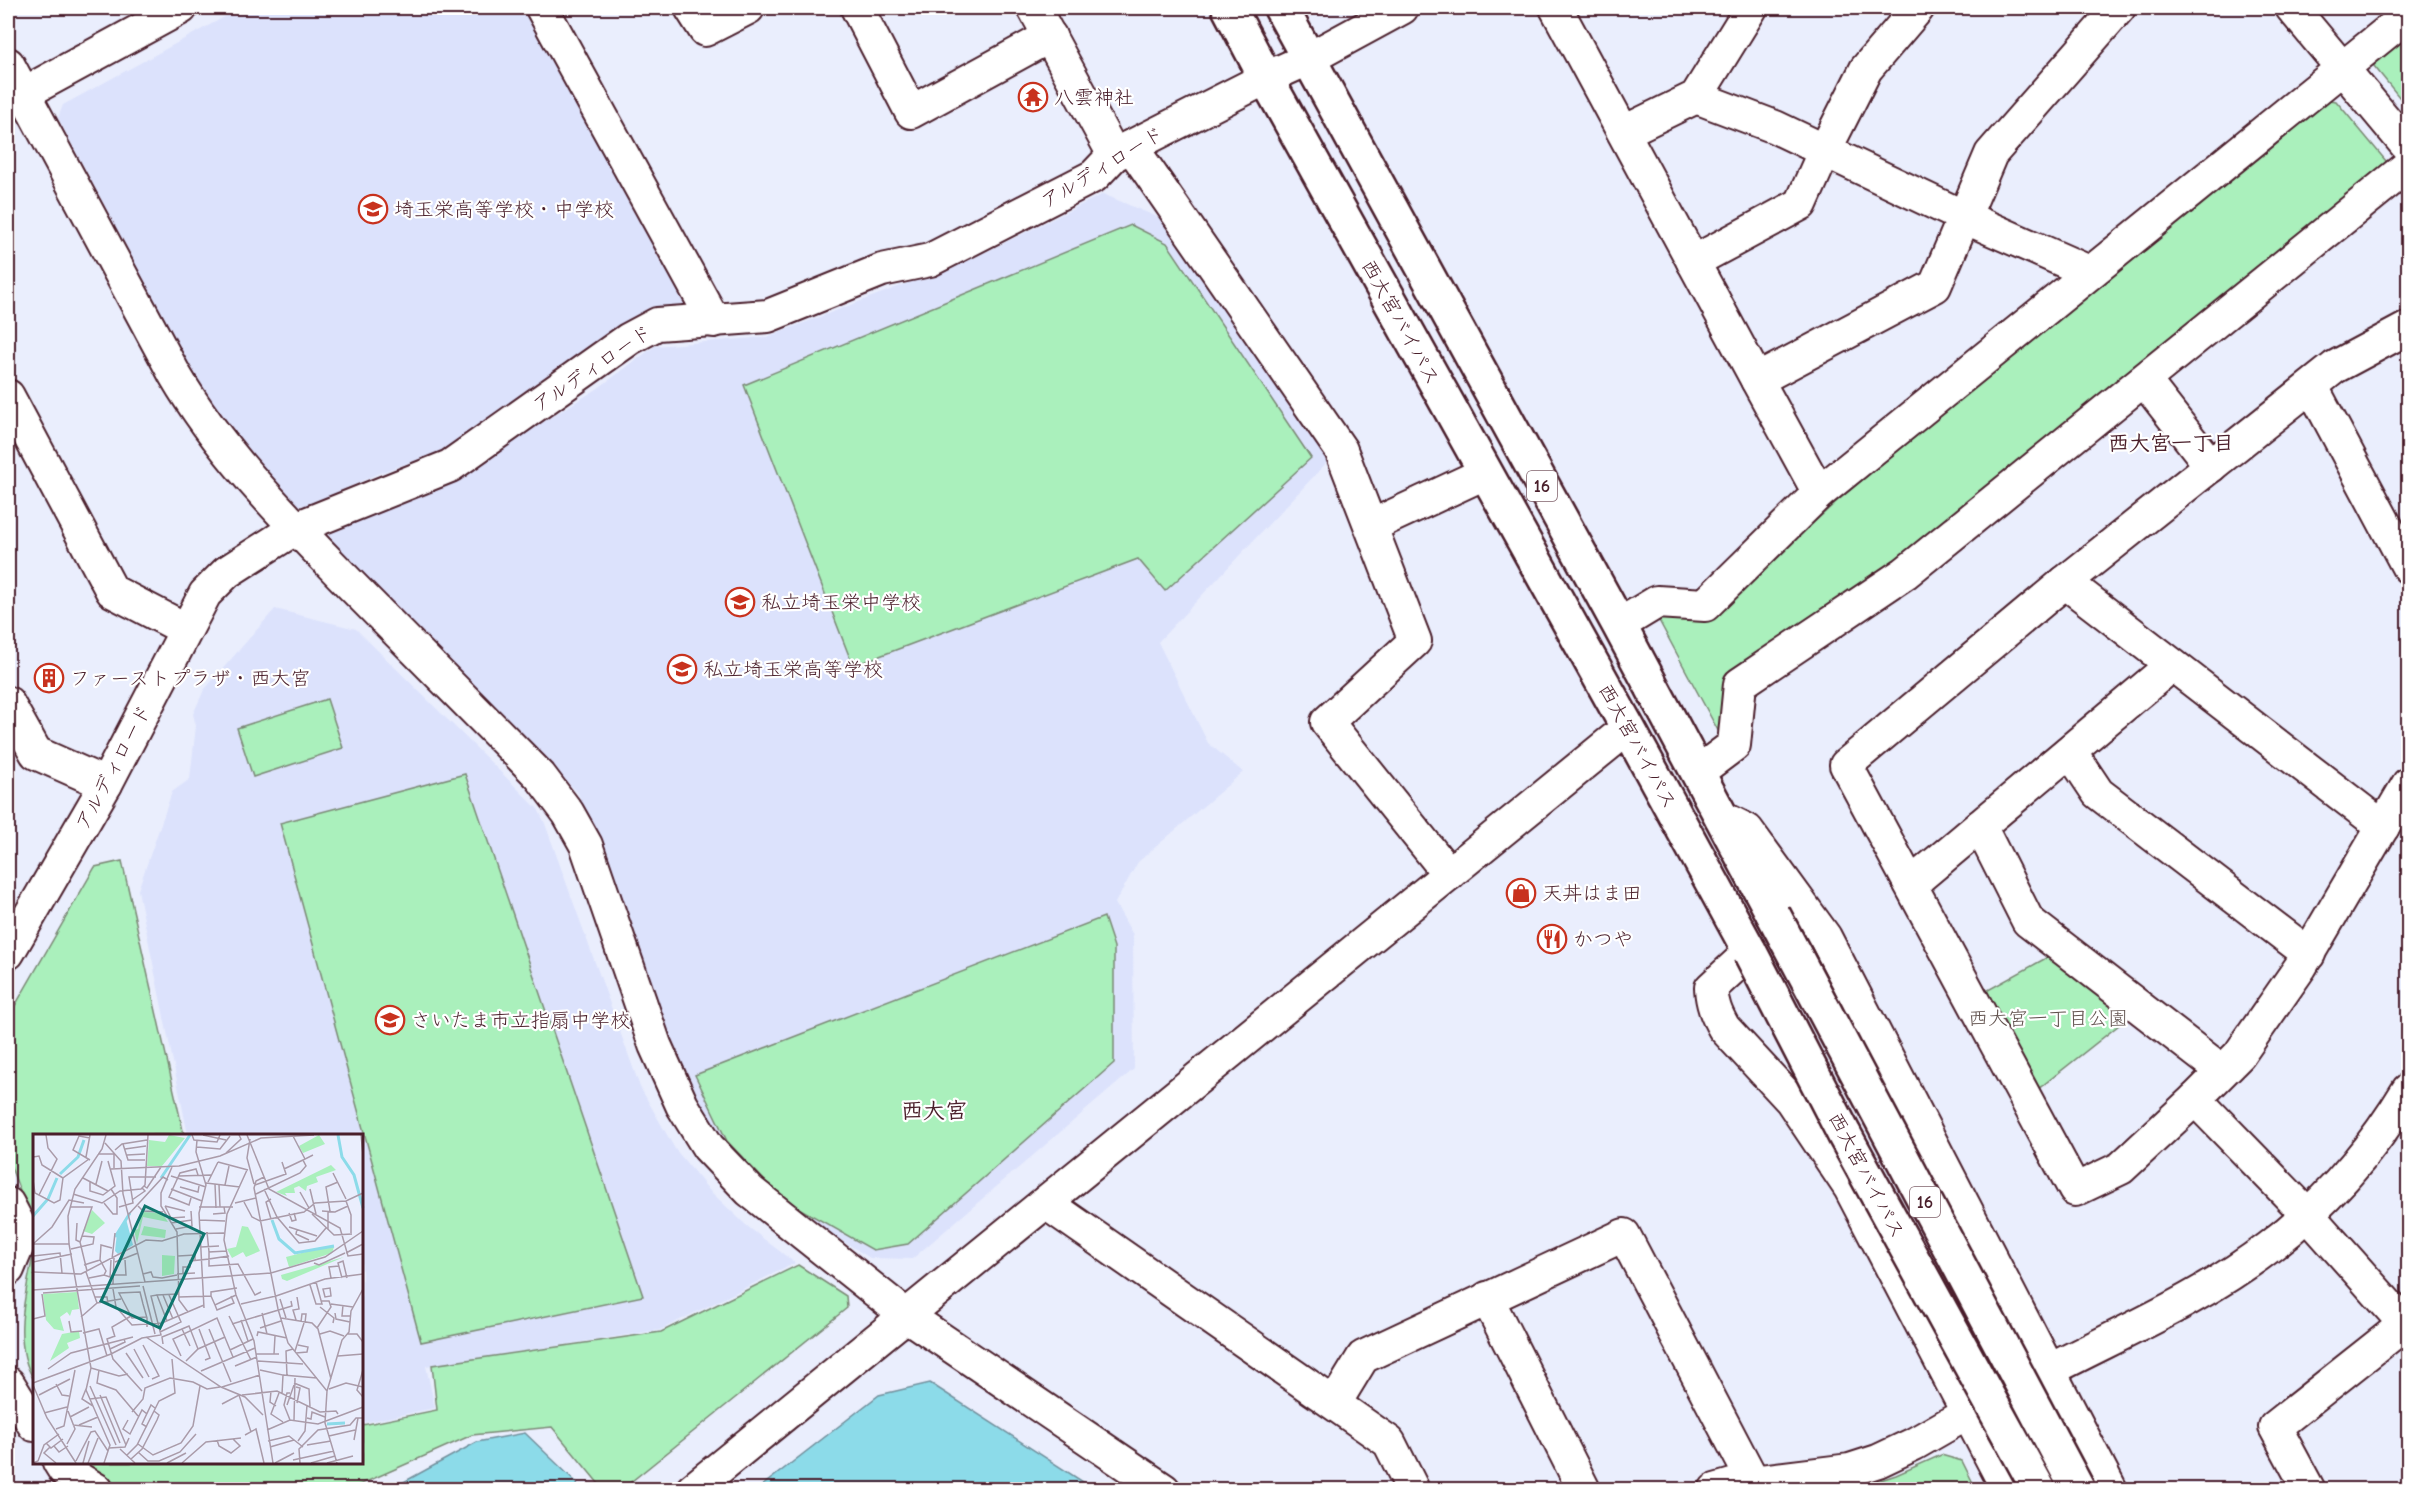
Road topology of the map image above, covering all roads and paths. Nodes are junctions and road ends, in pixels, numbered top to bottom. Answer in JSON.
{"nodes":[{"id":1,"x":181,"y":8,"type":"edge"},
{"id":2,"x":542,"y":8,"type":"edge"},
{"id":3,"x":691,"y":8,"type":"edge"},
{"id":4,"x":748,"y":8,"type":"edge"},
{"id":5,"x":857,"y":8,"type":"edge"},
{"id":6,"x":1034,"y":8,"type":"edge"},
{"id":7,"x":1229,"y":8,"type":"edge"},
{"id":8,"x":1281,"y":8,"type":"edge"},
{"id":9,"x":1402,"y":8,"type":"edge"},
{"id":10,"x":1556,"y":8,"type":"edge"},
{"id":11,"x":1751,"y":8,"type":"edge"},
{"id":12,"x":1918,"y":8,"type":"edge"},
{"id":13,"x":2119,"y":8,"type":"edge"},
{"id":14,"x":2292,"y":8,"type":"edge"},
{"id":15,"x":2409,"y":15,"type":"edge"},
{"id":16,"x":1050,"y":36,"type":"junction"},
{"id":17,"x":1308,"y":59,"type":"junction"},
{"id":18,"x":8,"y":64,"type":"edge"},
{"id":19,"x":2343,"y":69,"type":"junction"},
{"id":20,"x":1266,"y":78,"type":"junction"},
{"id":21,"x":16,"y":98,"type":"edge"},
{"id":22,"x":1696,"y":98,"type":"junction"},
{"id":23,"x":1624,"y":132,"type":"junction"},
{"id":24,"x":2409,"y":147,"type":"edge"},
{"id":25,"x":1825,"y":150,"type":"junction"},
{"id":26,"x":1122,"y":151,"type":"junction"},
{"id":27,"x":2409,"y":166,"type":"edge"},
{"id":28,"x":1964,"y":217,"type":"junction"},
{"id":29,"x":1693,"y":262,"type":"junction"},
{"id":30,"x":2089,"y":272,"type":"junction"},
{"id":31,"x":714,"y":321,"type":"junction"},
{"id":32,"x":2409,"y":328,"type":"edge"},
{"id":33,"x":1757,"y":380,"type":"junction"},
{"id":34,"x":2144,"y":380,"type":"junction"},
{"id":35,"x":2312,"y":387,"type":"junction"},
{"id":36,"x":8,"y":396,"type":"edge"},
{"id":37,"x":2211,"y":466,"type":"junction"},
{"id":38,"x":1485,"y":473,"type":"junction"},
{"id":39,"x":1819,"y":493,"type":"junction"},
{"id":40,"x":1371,"y":526,"type":"junction"},
{"id":41,"x":296,"y":528,"type":"junction"},
{"id":42,"x":2409,"y":567,"type":"edge"},
{"id":43,"x":2065,"y":582,"type":"junction"},
{"id":44,"x":1619,"y":625,"type":"junction"},
{"id":45,"x":185,"y":628,"type":"junction"},
{"id":46,"x":2172,"y":666,"type":"junction"},
{"id":47,"x":8,"y":703,"type":"edge"},
{"id":48,"x":1628,"y":728,"type":"junction"},
{"id":49,"x":2070,"y":751,"type":"junction"},
{"id":50,"x":1698,"y":772,"type":"junction"},
{"id":51,"x":106,"y":784,"type":"junction"},
{"id":52,"x":2409,"y":784,"type":"edge"},
{"id":53,"x":1721,"y":817,"type":"junction"},
{"id":54,"x":1980,"y":826,"type":"junction"},
{"id":55,"x":2383,"y":827,"type":"junction"},
{"id":56,"x":1449,"y":874,"type":"junction"},
{"id":57,"x":1911,"y":884,"type":"junction"},
{"id":58,"x":1750,"y":952,"type":"junction"},
{"id":59,"x":8,"y":953,"type":"edge"},
{"id":60,"x":2309,"y":954,"type":"junction"},
{"id":61,"x":2222,"y":1071,"type":"junction"},
{"id":62,"x":2409,"y":1090,"type":"edge"},
{"id":63,"x":2195,"y":1099,"type":"junction"},
{"id":64,"x":1955,"y":1189,"type":"junction"},
{"id":65,"x":1046,"y":1203,"type":"junction"},
{"id":66,"x":8,"y":1204,"type":"edge"},
{"id":67,"x":2308,"y":1215,"type":"junction"},
{"id":68,"x":1874,"y":1234,"type":"junction"},
{"id":69,"x":8,"y":1269,"type":"edge"},
{"id":70,"x":1487,"y":1299,"type":"junction"},
{"id":71,"x":907,"y":1316,"type":"junction"},
{"id":72,"x":2407,"y":1328,"type":"edge"},
{"id":73,"x":2050,"y":1370,"type":"junction"},
{"id":74,"x":8,"y":1383,"type":"edge"},
{"id":75,"x":1335,"y":1403,"type":"junction"},
{"id":76,"x":1968,"y":1413,"type":"junction"},
{"id":77,"x":33,"y":1423,"type":"edge"},
{"id":78,"x":60,"y":1464,"type":"edge"},
{"id":79,"x":1754,"y":1481,"type":"junction"},
{"id":80,"x":97,"y":1490,"type":"edge"},
{"id":81,"x":692,"y":1490,"type":"edge"},
{"id":82,"x":1164,"y":1490,"type":"edge"},
{"id":83,"x":1413,"y":1490,"type":"edge"},
{"id":84,"x":1584,"y":1490,"type":"edge"},
{"id":85,"x":1715,"y":1490,"type":"edge"},
{"id":86,"x":2008,"y":1490,"type":"edge"},
{"id":87,"x":2039,"y":1490,"type":"edge"},
{"id":88,"x":2078,"y":1490,"type":"edge"},
{"id":89,"x":2111,"y":1490,"type":"edge"},
{"id":90,"x":2309,"y":1490,"type":"edge"}],
"edges":[{"from":1,"to":21,"type":"street"},
{"from":2,"to":31,"type":"street"},
{"from":3,"to":4,"type":"street"},
{"from":5,"to":16,"type":"street"},
{"from":6,"to":16,"type":"street"},
{"from":7,"to":20,"type":"highway","name":"西大宮バイパス","number":"16"},
{"from":8,"to":17,"type":"highway","name":"西大宮バイパス","number":"16"},
{"from":9,"to":17,"type":"street","name":"アルディロード"},
{"from":10,"to":23,"type":"street"},
{"from":11,"to":22,"type":"street"},
{"from":12,"to":25,"type":"street"},
{"from":13,"to":28,"type":"street"},
{"from":14,"to":19,"type":"street"},
{"from":15,"to":19,"type":"street"},
{"from":16,"to":26,"type":"street"},
{"from":17,"to":20,"type":"street","name":"アルディロード"},
{"from":17,"to":44,"type":"highway","name":"西大宮バイパス","number":"16"},
{"from":18,"to":21,"type":"street"},
{"from":19,"to":24,"type":"street"},
{"from":19,"to":30,"type":"street"},
{"from":20,"to":26,"type":"street","name":"アルディロード"},
{"from":20,"to":38,"type":"highway","name":"西大宮バイパス","number":"16"},
{"from":21,"to":41,"type":"street"},
{"from":22,"to":23,"type":"street"},
{"from":22,"to":25,"type":"street"},
{"from":23,"to":29,"type":"street"},
{"from":25,"to":28,"type":"street"},
{"from":25,"to":29,"type":"street"},
{"from":26,"to":31,"type":"street","name":"アルディロード"},
{"from":26,"to":40,"type":"street"},
{"from":27,"to":34,"type":"street"},
{"from":28,"to":30,"type":"street"},
{"from":28,"to":33,"type":"street"},
{"from":29,"to":33,"type":"street"},
{"from":30,"to":39,"type":"street"},
{"from":31,"to":41,"type":"street","name":"アルディロード"},
{"from":32,"to":35,"type":"street"},
{"from":33,"to":39,"type":"street"},
{"from":34,"to":37,"type":"street"},
{"from":34,"to":50,"type":"street"},
{"from":35,"to":37,"type":"street"},
{"from":35,"to":42,"type":"street"},
{"from":36,"to":45,"type":"street"},
{"from":37,"to":43,"type":"street"},
{"from":38,"to":40,"type":"street"},
{"from":38,"to":48,"type":"highway","name":"西大宮バイパス","number":"16"},
{"from":39,"to":44,"type":"street"},
{"from":40,"to":56,"type":"street"},
{"from":41,"to":45,"type":"street","name":"アルディロード"},
{"from":41,"to":71,"type":"street"},
{"from":43,"to":46,"type":"street"},
{"from":43,"to":57,"type":"street"},
{"from":44,"to":50,"type":"highway","name":"西大宮バイパス","number":"16"},
{"from":45,"to":51,"type":"street","name":"アルディロード"},
{"from":46,"to":49,"type":"street"},
{"from":46,"to":55,"type":"street"},
{"from":47,"to":51,"type":"street"},
{"from":48,"to":56,"type":"street"},
{"from":48,"to":58,"type":"highway","name":"西大宮バイパス","number":"16"},
{"from":49,"to":54,"type":"street"},
{"from":49,"to":60,"type":"street"},
{"from":50,"to":53,"type":"highway","name":"西大宮バイパス","number":"16"},
{"from":51,"to":59,"type":"street","name":"アルディロード"},
{"from":52,"to":55,"type":"street"},
{"from":53,"to":64,"type":"street"},
{"from":53,"to":88,"type":"highway","name":"西大宮バイパス","number":"16","bridge":true},
{"from":54,"to":57,"type":"street"},
{"from":54,"to":61,"type":"street"},
{"from":55,"to":60,"type":"street"},
{"from":56,"to":65,"type":"street"},
{"from":57,"to":63,"type":"street"},
{"from":58,"to":68,"type":"street"},
{"from":58,"to":87,"type":"highway","name":"西大宮バイパス","number":"16","bridge":true},
{"from":60,"to":61,"type":"street"},
{"from":61,"to":63,"type":"street"},
{"from":62,"to":67,"type":"street"},
{"from":63,"to":67,"type":"street"},
{"from":64,"to":68,"type":"street"},
{"from":64,"to":73,"type":"street"},
{"from":65,"to":71,"type":"street"},
{"from":65,"to":75,"type":"street"},
{"from":66,"to":69,"type":"street"},
{"from":67,"to":72,"type":"street"},
{"from":67,"to":73,"type":"street"},
{"from":68,"to":76,"type":"street"},
{"from":70,"to":75,"type":"street"},
{"from":70,"to":79,"type":"street"},
{"from":70,"to":84,"type":"street"},
{"from":71,"to":81,"type":"street"},
{"from":71,"to":82,"type":"street"},
{"from":72,"to":90,"type":"street"},
{"from":73,"to":89,"type":"street"},
{"from":74,"to":77,"type":"street"},
{"from":75,"to":83,"type":"street"},
{"from":76,"to":79,"type":"street"},
{"from":76,"to":86,"type":"street"},
{"from":78,"to":80,"type":"street"},
{"from":79,"to":85,"type":"street"}]}
